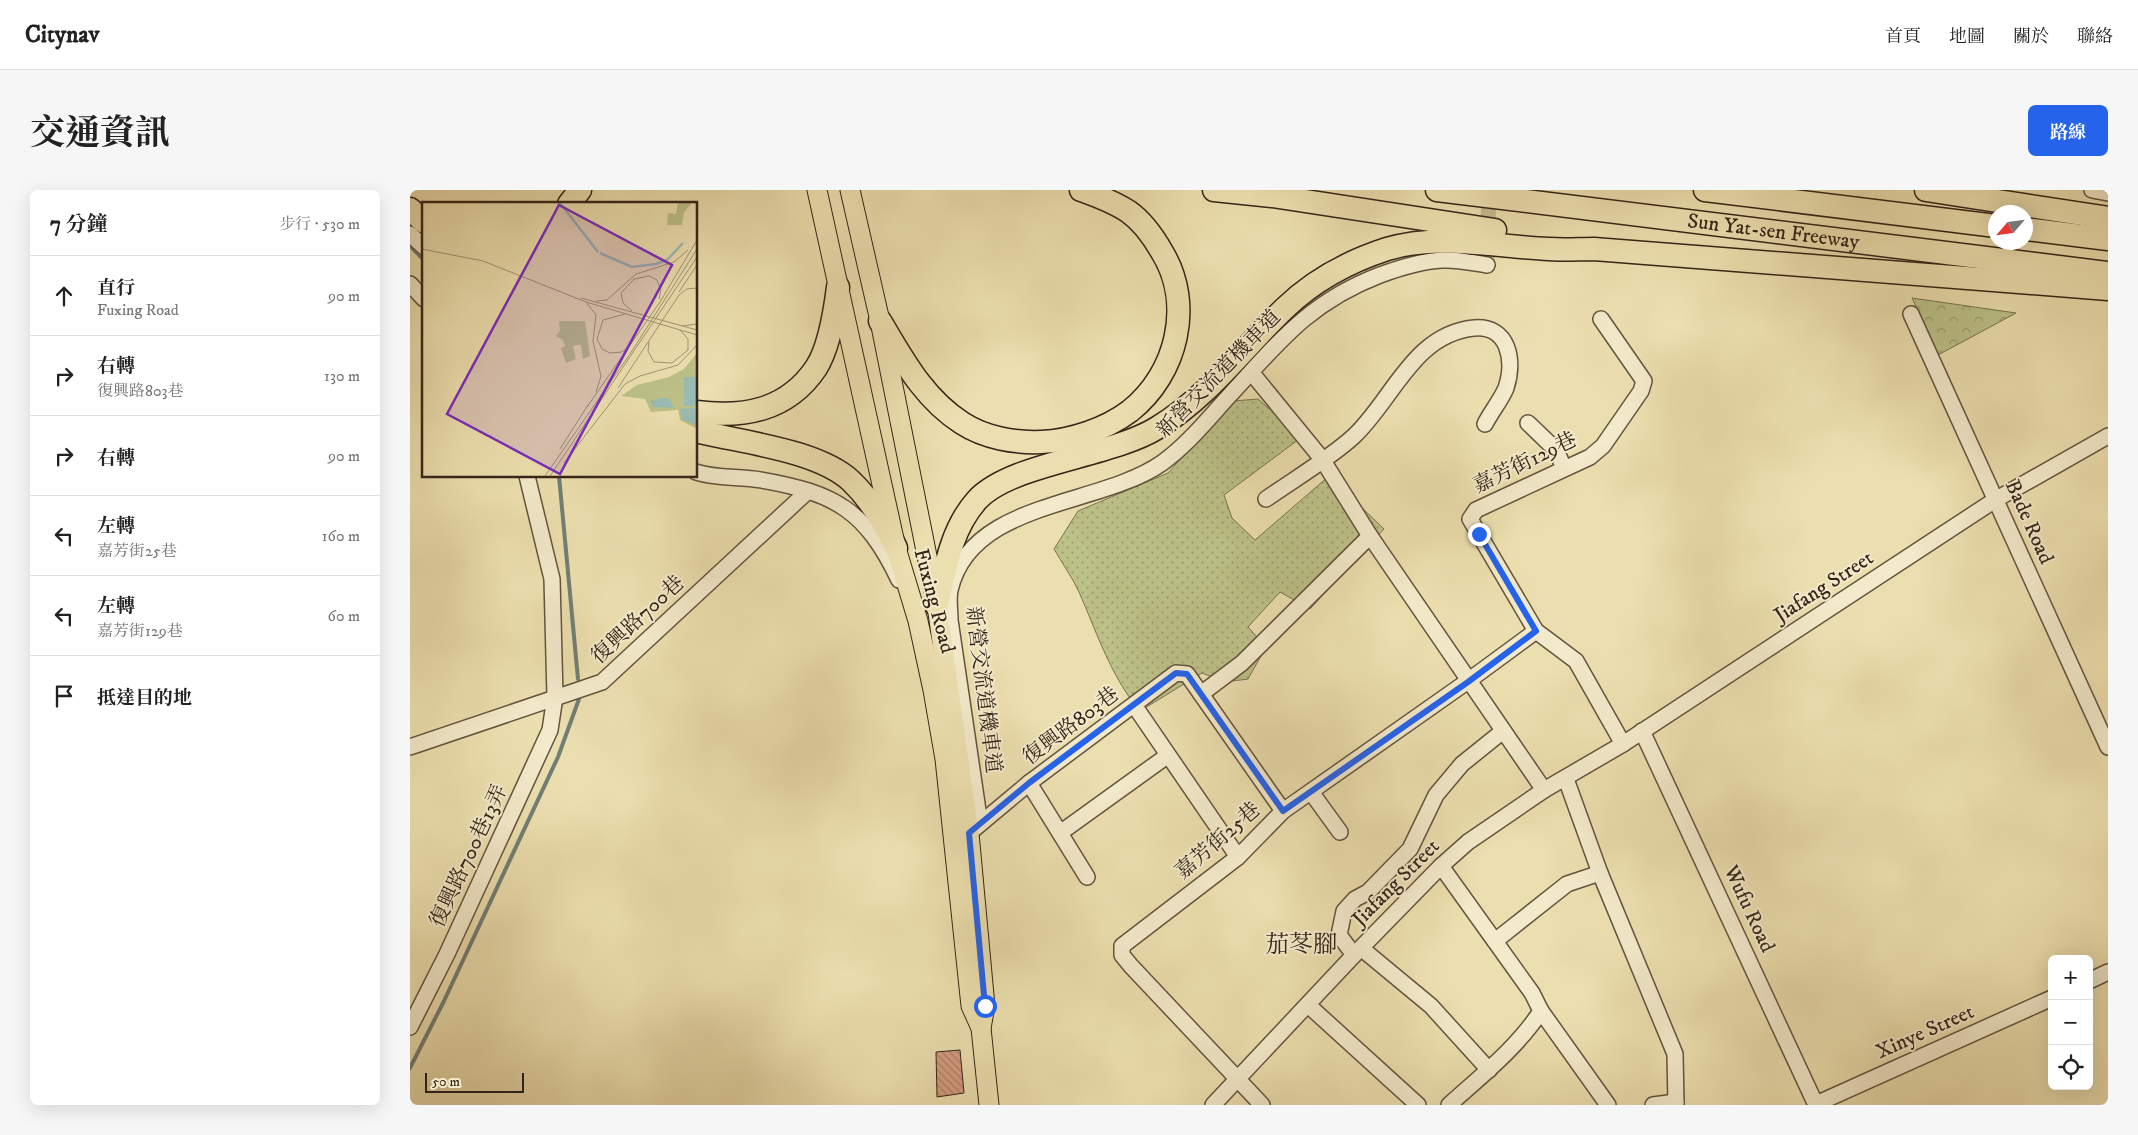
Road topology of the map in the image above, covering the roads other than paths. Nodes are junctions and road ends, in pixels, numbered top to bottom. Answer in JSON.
{"nodes":[{"id":1,"x":580,"y":190,"type":"edge"},
{"id":2,"x":817,"y":190,"type":"edge"},
{"id":3,"x":850,"y":190,"type":"edge"},
{"id":4,"x":1081,"y":190,"type":"edge"},
{"id":5,"x":1214,"y":190,"type":"edge"},
{"id":6,"x":1437,"y":190,"type":"edge"},
{"id":7,"x":1704,"y":190,"type":"edge"},
{"id":8,"x":1926,"y":190,"type":"edge"},
{"id":9,"x":2092,"y":190,"type":"edge"},
{"id":10,"x":2108,"y":193,"type":"edge"},
{"id":11,"x":571,"y":202,"type":"edge"},
{"id":12,"x":410,"y":209,"type":"edge"},
{"id":13,"x":2108,"y":218,"type":"edge"},
{"id":14,"x":422,"y":220,"type":"edge"},
{"id":15,"x":1988,"y":225,"type":"edge"},
{"id":16,"x":2033,"y":230,"type":"edge"},
{"id":17,"x":410,"y":234,"type":"edge"},
{"id":18,"x":2108,"y":239,"type":"edge"},
{"id":19,"x":422,"y":245,"type":"edge"},
{"id":20,"x":1594,"y":249,"type":"junction"},
{"id":21,"x":1487,"y":265,"type":"dead end"},
{"id":22,"x":2108,"y":273,"type":"edge"},
{"id":23,"x":410,"y":284,"type":"edge"},
{"id":24,"x":838,"y":287,"type":"junction"},
{"id":25,"x":2108,"y":289,"type":"edge"},
{"id":26,"x":422,"y":297,"type":"edge"},
{"id":27,"x":1911,"y":314,"type":"dead end"},
{"id":28,"x":1602,"y":319,"type":"dead end"},
{"id":29,"x":880,"y":321,"type":"junction"},
{"id":30,"x":1251,"y":372,"type":"junction"},
{"id":31,"x":698,"y":412,"type":"edge"},
{"id":32,"x":1528,"y":423,"type":"dead end"},
{"id":33,"x":1484,"y":424,"type":"dead end"},
{"id":34,"x":698,"y":431,"type":"edge"},
{"id":35,"x":2108,"y":436,"type":"edge"},
{"id":36,"x":1322,"y":459,"type":"junction"},
{"id":37,"x":1564,"y":468,"type":"junction"},
{"id":38,"x":698,"y":472,"type":"edge"},
{"id":39,"x":527,"y":478,"type":"edge"},
{"id":40,"x":808,"y":491,"type":"junction"},
{"id":41,"x":1266,"y":499,"type":"dead end"},
{"id":42,"x":1995,"y":500,"type":"junction"},
{"id":43,"x":1370,"y":536,"type":"junction"},
{"id":44,"x":896,"y":548,"type":"junction"},
{"id":45,"x":936,"y":606,"type":"junction"},
{"id":46,"x":918,"y":621,"type":"junction"},
{"id":47,"x":1536,"y":631,"type":"junction"},
{"id":48,"x":1468,"y":682,"type":"junction"},
{"id":49,"x":1201,"y":694,"type":"junction"},
{"id":50,"x":555,"y":698,"type":"junction"},
{"id":51,"x":1134,"y":705,"type":"junction"},
{"id":52,"x":1503,"y":731,"type":"junction"},
{"id":53,"x":1642,"y":731,"type":"junction"},
{"id":54,"x":1623,"y":744,"type":"junction"},
{"id":55,"x":410,"y":747,"type":"edge"},
{"id":56,"x":2108,"y":747,"type":"edge"},
{"id":57,"x":1167,"y":756,"type":"junction"},
{"id":58,"x":1566,"y":779,"type":"junction"},
{"id":59,"x":1029,"y":783,"type":"junction"},
{"id":60,"x":1544,"y":790,"type":"junction"},
{"id":61,"x":1311,"y":792,"type":"junction"},
{"id":62,"x":1283,"y":811,"type":"junction"},
{"id":63,"x":975,"y":828,"type":"junction"},
{"id":64,"x":1340,"y":832,"type":"dead end"},
{"id":65,"x":1060,"y":834,"type":"junction"},
{"id":66,"x":1238,"y":857,"type":"junction"},
{"id":67,"x":1440,"y":866,"type":"junction"},
{"id":68,"x":1600,"y":872,"type":"junction"},
{"id":69,"x":1087,"y":877,"type":"dead end"},
{"id":70,"x":1495,"y":941,"type":"junction"},
{"id":71,"x":1358,"y":952,"type":"junction"},
{"id":72,"x":2108,"y":972,"type":"edge"},
{"id":73,"x":2093,"y":979,"type":"edge"},
{"id":74,"x":2048,"y":1000,"type":"edge"},
{"id":75,"x":1308,"y":1004,"type":"junction"},
{"id":76,"x":1541,"y":1011,"type":"junction"},
{"id":77,"x":410,"y":1028,"type":"edge"},
{"id":78,"x":980,"y":1028,"type":"junction"},
{"id":79,"x":1489,"y":1070,"type":"junction"},
{"id":80,"x":1237,"y":1078,"type":"junction"},
{"id":81,"x":1676,"y":1104,"type":"edge"},
{"id":82,"x":988,"y":1105,"type":"edge"},
{"id":83,"x":1214,"y":1105,"type":"edge"},
{"id":84,"x":1262,"y":1105,"type":"edge"},
{"id":85,"x":1418,"y":1105,"type":"edge"},
{"id":86,"x":1449,"y":1105,"type":"edge"},
{"id":87,"x":1608,"y":1105,"type":"edge"},
{"id":88,"x":1653,"y":1105,"type":"edge"},
{"id":89,"x":1816,"y":1105,"type":"edge"}],
"edges":[{"from":1,"to":11,"type":"highway"},
{"from":2,"to":24,"type":"main road","name":"Fuxing Road"},
{"from":3,"to":29,"type":"main road","name":"Fuxing Road"},
{"from":4,"to":29,"type":"highway"},
{"from":5,"to":20,"type":"highway"},
{"from":6,"to":22,"type":"highway","name":"Sun Yat-sen Freeway"},
{"from":7,"to":15,"type":"highway","name":"Sun Yat-sen Freeway"},
{"from":8,"to":13,"type":"highway"},
{"from":9,"to":10,"type":"street"},
{"from":12,"to":14,"type":"highway"},
{"from":16,"to":18,"type":"highway"},
{"from":17,"to":19,"type":"street"},
{"from":20,"to":25,"type":"highway"},
{"from":20,"to":45,"type":"highway"},
{"from":21,"to":30,"type":"street","name":"新營交流道機車道"},
{"from":23,"to":26,"type":"street"},
{"from":24,"to":31,"type":"highway"},
{"from":24,"to":44,"type":"main road","name":"Fuxing Road"},
{"from":27,"to":42,"type":"street","name":"Bade Road"},
{"from":28,"to":37,"type":"street","name":"嘉芳街129巷"},
{"from":29,"to":45,"type":"main road","name":"Fuxing Road"},
{"from":30,"to":36,"type":"street"},
{"from":30,"to":63,"type":"street","name":"新營交流道機車道"},
{"from":32,"to":37,"type":"street"},
{"from":33,"to":36,"type":"street"},
{"from":34,"to":44,"type":"highway"},
{"from":35,"to":42,"type":"street","name":"Jiafang Street"},
{"from":36,"to":41,"type":"street"},
{"from":36,"to":43,"type":"street"},
{"from":37,"to":47,"type":"street","name":"嘉芳街129巷"},
{"from":38,"to":40,"type":"street"},
{"from":39,"to":50,"type":"street","name":"復興路700巷13弄"},
{"from":40,"to":46,"type":"street"},
{"from":40,"to":50,"type":"street","name":"復興路700巷"},
{"from":42,"to":53,"type":"street","name":"Jiafang Street"},
{"from":42,"to":56,"type":"street","name":"Bade Road"},
{"from":43,"to":48,"type":"street"},
{"from":43,"to":49,"type":"street"},
{"from":44,"to":46,"type":"main road","name":"Fuxing Road"},
{"from":45,"to":63,"type":"main road","name":"Fuxing Road"},
{"from":46,"to":78,"type":"main road","name":"Fuxing Road"},
{"from":47,"to":48,"type":"street","name":"嘉芳街25巷"},
{"from":47,"to":54,"type":"street","name":"嘉芳街129巷"},
{"from":48,"to":52,"type":"street"},
{"from":48,"to":61,"type":"street","name":"嘉芳街25巷"},
{"from":49,"to":51,"type":"street","name":"復興路803巷"},
{"from":49,"to":62,"type":"street"},
{"from":50,"to":55,"type":"street","name":"復興路700巷"},
{"from":50,"to":77,"type":"street","name":"復興路700巷13弄"},
{"from":51,"to":57,"type":"street"},
{"from":51,"to":59,"type":"street","name":"復興路803巷"},
{"from":52,"to":60,"type":"street"},
{"from":52,"to":71,"type":"street"},
{"from":53,"to":54,"type":"street","name":"Jiafang Street"},
{"from":53,"to":89,"type":"street","name":"Wufu Road"},
{"from":54,"to":58,"type":"street","name":"Jiafang Street"},
{"from":57,"to":65,"type":"street"},
{"from":57,"to":66,"type":"street"},
{"from":58,"to":60,"type":"street","name":"Jiafang Street"},
{"from":58,"to":68,"type":"street"},
{"from":59,"to":63,"type":"street","name":"復興路803巷"},
{"from":59,"to":65,"type":"street"},
{"from":60,"to":67,"type":"street","name":"Jiafang Street"},
{"from":61,"to":62,"type":"street","name":"嘉芳街25巷"},
{"from":61,"to":64,"type":"street"},
{"from":62,"to":66,"type":"street","name":"嘉芳街25巷"},
{"from":63,"to":78,"type":"main road","name":"Fuxing Road"},
{"from":65,"to":69,"type":"street"},
{"from":66,"to":80,"type":"street","name":"嘉芳街25巷"},
{"from":67,"to":70,"type":"street"},
{"from":67,"to":71,"type":"street","name":"Jiafang Street"},
{"from":68,"to":70,"type":"street"},
{"from":68,"to":81,"type":"street"},
{"from":70,"to":76,"type":"street"},
{"from":71,"to":75,"type":"street","name":"Jiafang Street"},
{"from":71,"to":79,"type":"street"},
{"from":72,"to":73,"type":"street"},
{"from":74,"to":89,"type":"street","name":"Xinye Street"},
{"from":75,"to":80,"type":"street","name":"Jiafang Street"},
{"from":75,"to":85,"type":"street"},
{"from":76,"to":79,"type":"street"},
{"from":76,"to":87,"type":"street"},
{"from":78,"to":82,"type":"main road","name":"Fuxing Road"},
{"from":79,"to":86,"type":"street"},
{"from":80,"to":83,"type":"street","name":"Jiafang Street"},
{"from":80,"to":84,"type":"street"},
{"from":81,"to":88,"type":"street"}]}
